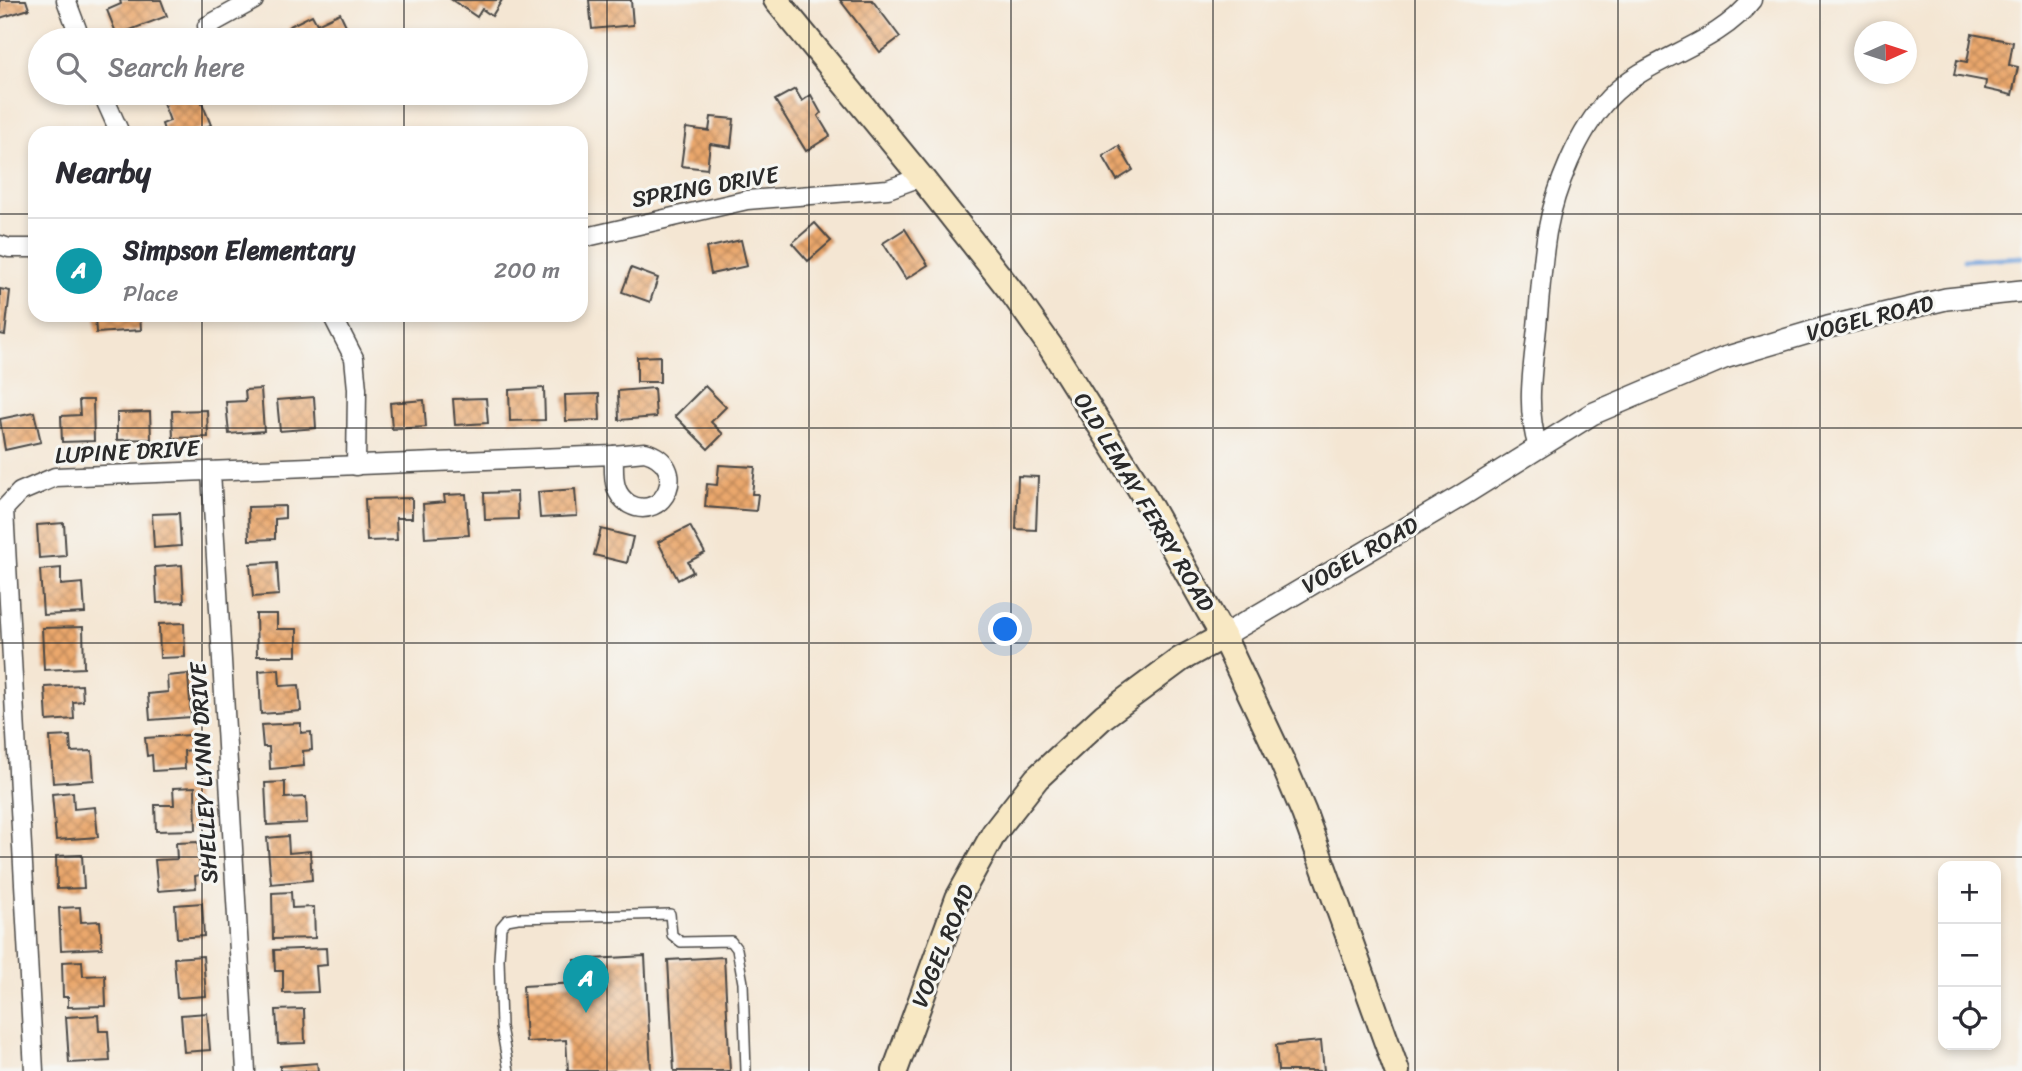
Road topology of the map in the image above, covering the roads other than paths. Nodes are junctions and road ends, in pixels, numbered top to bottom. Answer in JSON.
{"nodes":[{"id":1,"x":66,"y":0,"type":"edge"},
{"id":2,"x":254,"y":0,"type":"edge"},
{"id":3,"x":776,"y":0,"type":"edge"},
{"id":4,"x":1752,"y":0,"type":"edge"},
{"id":5,"x":208,"y":26,"type":"dead end"},
{"id":6,"x":76,"y":28,"type":"edge"},
{"id":7,"x":107,"y":105,"type":"edge"},
{"id":8,"x":117,"y":126,"type":"edge"},
{"id":9,"x":921,"y":177,"type":"junction"},
{"id":10,"x":588,"y":236,"type":"edge"},
{"id":11,"x":0,"y":245,"type":"edge"},
{"id":12,"x":28,"y":248,"type":"edge"},
{"id":13,"x":2022,"y":291,"type":"edge"},
{"id":14,"x":336,"y":322,"type":"edge"},
{"id":15,"x":1538,"y":447,"type":"junction"},
{"id":16,"x":614,"y":455,"type":"dead end"},
{"id":17,"x":356,"y":466,"type":"junction"},
{"id":18,"x":211,"y":472,"type":"junction"},
{"id":19,"x":1223,"y":636,"type":"junction"},
{"id":20,"x":34,"y":1071,"type":"edge"},
{"id":21,"x":246,"y":1071,"type":"edge"},
{"id":22,"x":509,"y":1071,"type":"edge"},
{"id":23,"x":746,"y":1071,"type":"edge"},
{"id":24,"x":895,"y":1071,"type":"edge"},
{"id":25,"x":1397,"y":1071,"type":"edge"}],
"edges":[{"from":1,"to":6,"type":"street"},
{"from":2,"to":5,"type":"street"},
{"from":3,"to":9,"type":"main road","name":"OLD LEMAY FERRY ROAD"},
{"from":4,"to":15,"type":"street"},
{"from":7,"to":8,"type":"street"},
{"from":9,"to":10,"type":"street","name":"SPRING DRIVE"},
{"from":9,"to":19,"type":"main road","name":"OLD LEMAY FERRY ROAD"},
{"from":11,"to":12,"type":"street"},
{"from":13,"to":15,"type":"street","name":"VOGEL ROAD"},
{"from":14,"to":17,"type":"street"},
{"from":15,"to":19,"type":"street","name":"VOGEL ROAD"},
{"from":16,"to":17,"type":"street","name":"LUPINE DRIVE"},
{"from":17,"to":18,"type":"street","name":"LUPINE DRIVE"},
{"from":18,"to":20,"type":"street","name":"LUPINE DRIVE"},
{"from":18,"to":21,"type":"street","name":"SHELLEY LYNN DRIVE"},
{"from":19,"to":24,"type":"main road","name":"VOGEL ROAD"},
{"from":19,"to":25,"type":"main road","name":"OLD LEMAY FERRY ROAD"},
{"from":22,"to":23,"type":"lane"}]}
